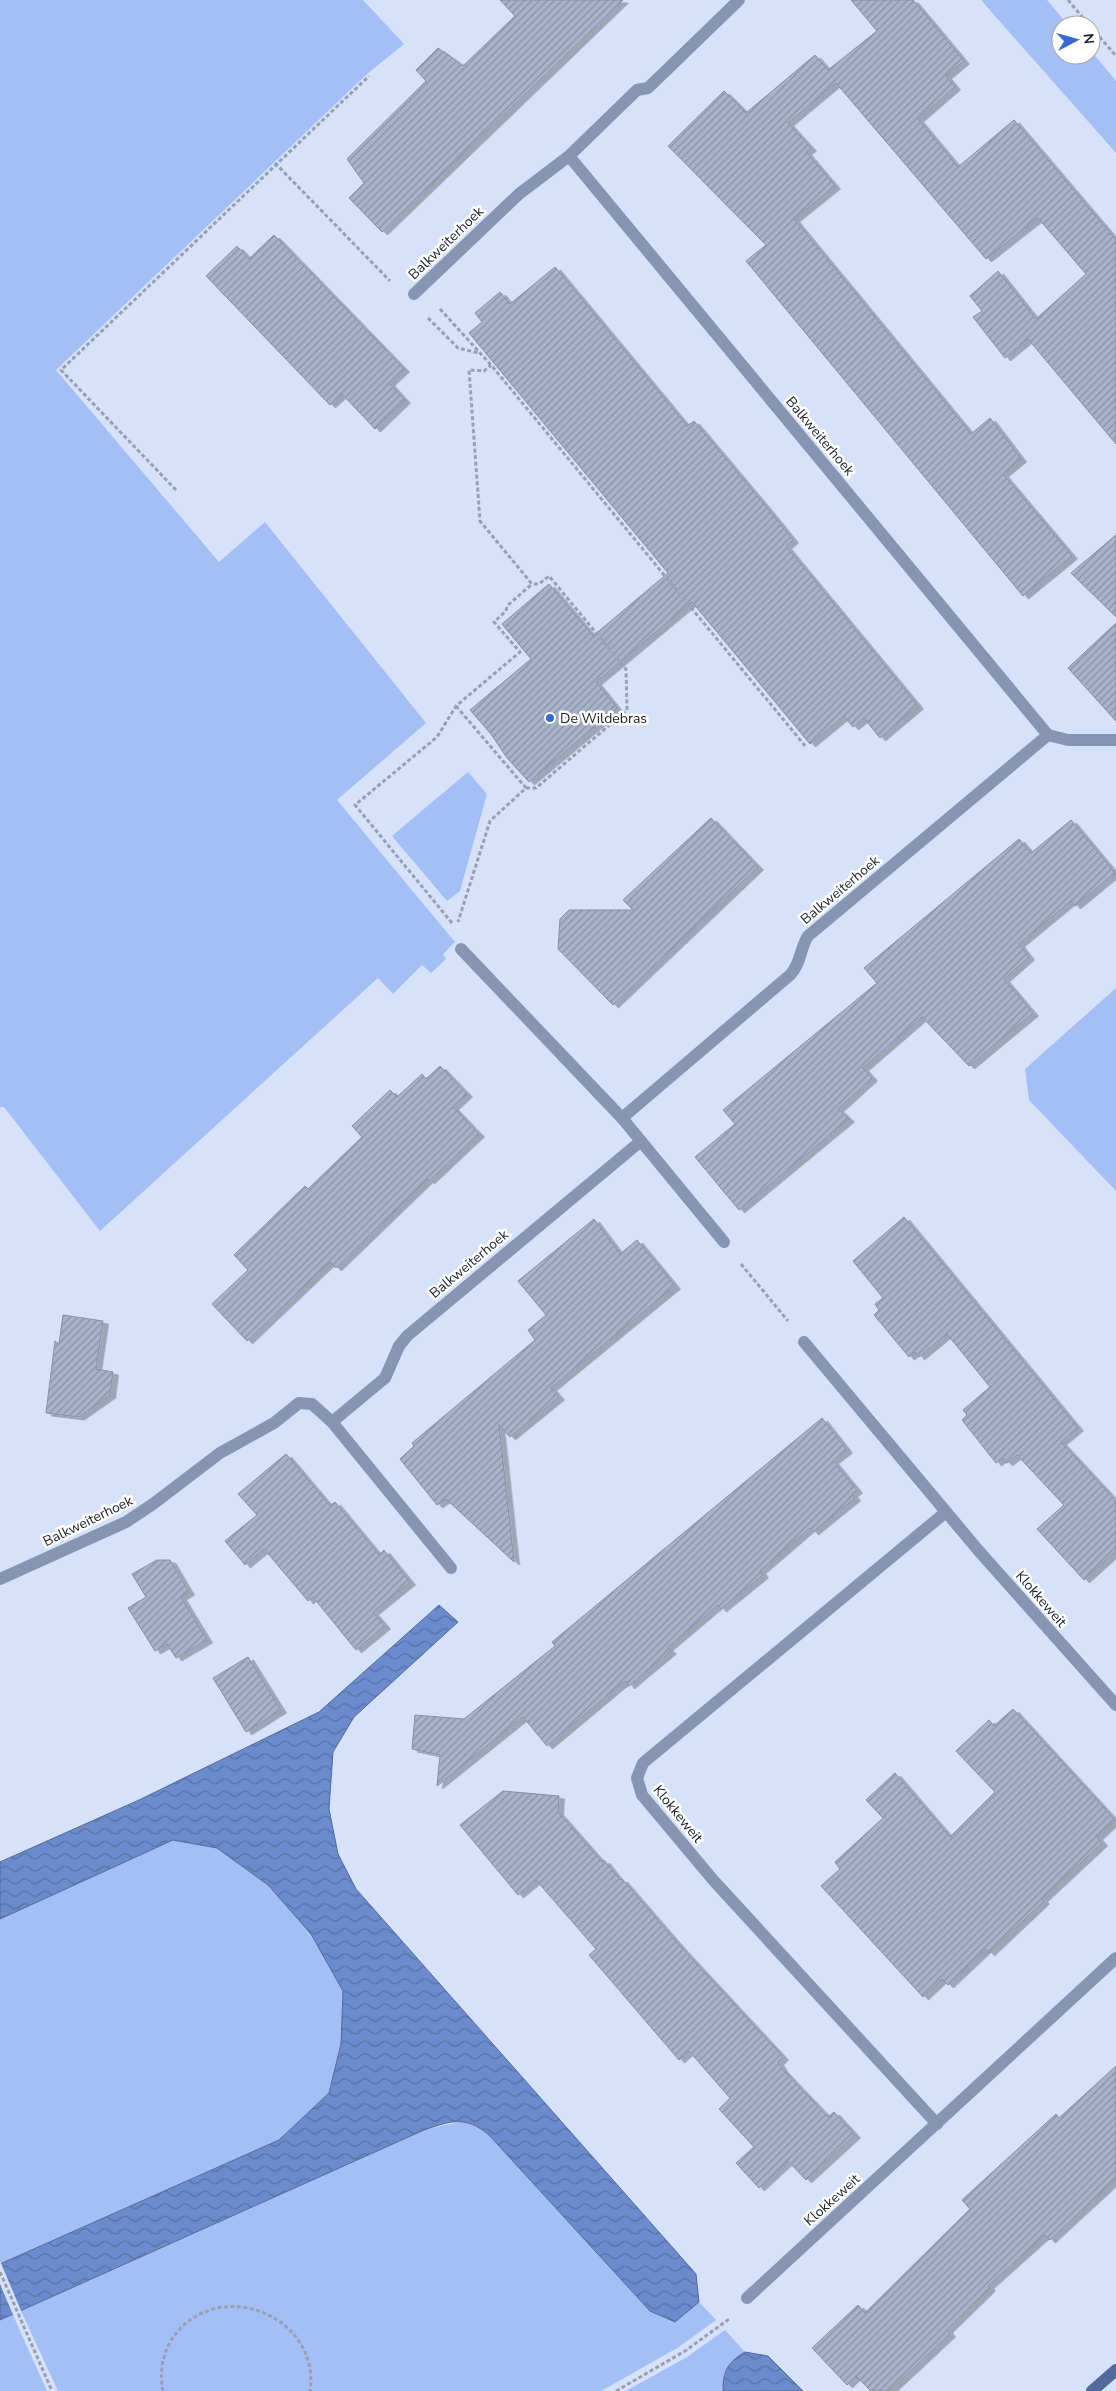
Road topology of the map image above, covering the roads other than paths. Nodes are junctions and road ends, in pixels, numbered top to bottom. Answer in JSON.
{"nodes":[{"id":1,"x":740,"y":0,"type":"edge"},
{"id":2,"x":569,"y":156,"type":"junction"},
{"id":3,"x":414,"y":294,"type":"dead end"},
{"id":4,"x":1048,"y":735,"type":"junction"},
{"id":5,"x":1116,"y":740,"type":"edge"},
{"id":6,"x":461,"y":949,"type":"dead end"},
{"id":7,"x":622,"y":1118,"type":"junction"},
{"id":8,"x":641,"y":1141,"type":"junction"},
{"id":9,"x":724,"y":1242,"type":"road end"},
{"id":10,"x":804,"y":1342,"type":"road end"},
{"id":11,"x":332,"y":1422,"type":"junction"},
{"id":12,"x":946,"y":1512,"type":"junction"},
{"id":13,"x":451,"y":1568,"type":"dead end"},
{"id":14,"x":0,"y":1579,"type":"edge"},
{"id":15,"x":1116,"y":1705,"type":"edge"},
{"id":16,"x":1116,"y":1958,"type":"edge"},
{"id":17,"x":937,"y":2124,"type":"junction"},
{"id":18,"x":747,"y":2298,"type":"dead end"}],
"edges":[{"from":1,"to":2,"type":"street","name":"Balkweiterhoek"},
{"from":2,"to":3,"type":"street","name":"Balkweiterhoek"},
{"from":2,"to":4,"type":"street","name":"Balkweiterhoek"},
{"from":4,"to":5,"type":"street"},
{"from":4,"to":7,"type":"street","name":"Balkweiterhoek"},
{"from":6,"to":7,"type":"street"},
{"from":7,"to":8,"type":"street"},
{"from":8,"to":9,"type":"street"},
{"from":8,"to":11,"type":"street","name":"Balkweiterhoek"},
{"from":10,"to":12,"type":"street","name":"Klokkeweit"},
{"from":11,"to":13,"type":"street","name":"Balkweiterhoek"},
{"from":11,"to":14,"type":"street","name":"Balkweiterhoek"},
{"from":12,"to":15,"type":"street","name":"Klokkeweit"},
{"from":12,"to":17,"type":"street","name":"Klokkeweit"},
{"from":16,"to":17,"type":"street","name":"Klokkeweit"},
{"from":17,"to":18,"type":"street","name":"Klokkeweit"}]}
